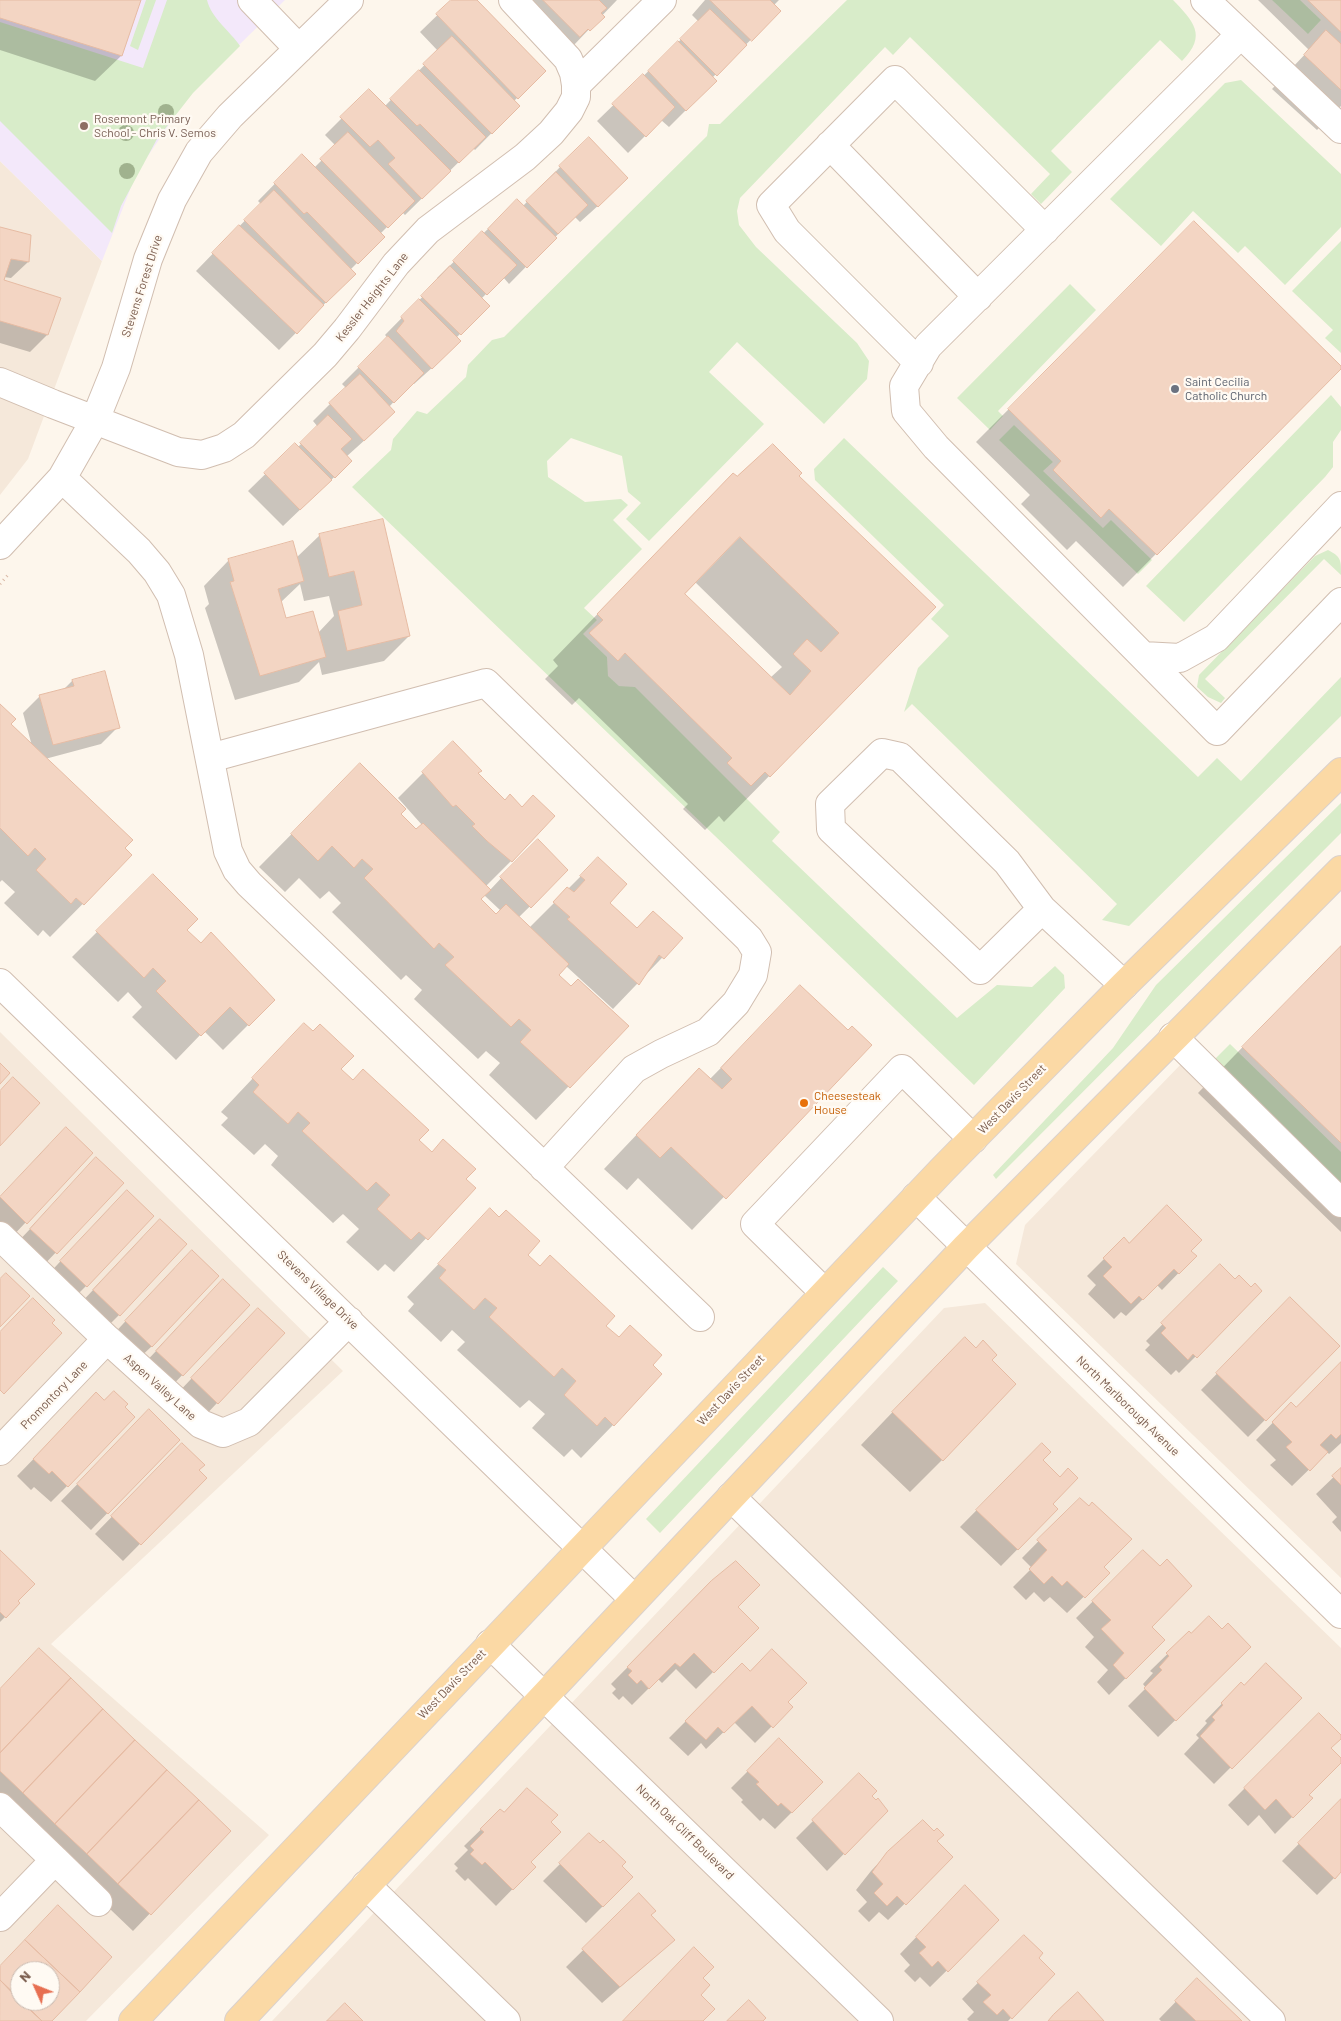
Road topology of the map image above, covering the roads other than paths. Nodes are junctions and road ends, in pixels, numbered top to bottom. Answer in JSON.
{"nodes":[{"id":1,"x":252,"y":0,"type":"edge"},
{"id":2,"x":348,"y":0,"type":"edge"},
{"id":3,"x":513,"y":0,"type":"edge"},
{"id":4,"x":661,"y":0,"type":"edge"},
{"id":5,"x":1205,"y":0,"type":"edge"},
{"id":6,"x":1241,"y":34,"type":"junction"},
{"id":7,"x":299,"y":49,"type":"junction"},
{"id":8,"x":576,"y":85,"type":"junction"},
{"id":9,"x":1341,"y":129,"type":"edge"},
{"id":10,"x":830,"y":145,"type":"junction"},
{"id":11,"x":1045,"y":230,"type":"junction"},
{"id":12,"x":978,"y":297,"type":"junction"},
{"id":13,"x":919,"y":363,"type":"junction"},
{"id":14,"x":0,"y":382,"type":"edge"},
{"id":15,"x":94,"y":420,"type":"junction"},
{"id":16,"x":62,"y":478,"type":"junction"},
{"id":17,"x":1339,"y":512,"type":"edge"},
{"id":18,"x":0,"y":545,"type":"edge"},
{"id":19,"x":1341,"y":602,"type":"edge"},
{"id":20,"x":1143,"y":656,"type":"junction"},
{"id":21,"x":210,"y":758,"type":"junction"},
{"id":22,"x":1341,"y":772,"type":"edge"},
{"id":23,"x":1341,"y":870,"type":"edge"},
{"id":24,"x":1042,"y":909,"type":"junction"},
{"id":25,"x":0,"y":983,"type":"edge"},
{"id":26,"x":1124,"y":985,"type":"junction"},
{"id":27,"x":1173,"y":1037,"type":"junction"},
{"id":28,"x":974,"y":1139,"type":"junction"},
{"id":29,"x":544,"y":1168,"type":"junction"},
{"id":30,"x":916,"y":1197,"type":"junction"},
{"id":31,"x":1341,"y":1202,"type":"edge"},
{"id":32,"x":0,"y":1236,"type":"edge"},
{"id":33,"x":966,"y":1247,"type":"junction"},
{"id":34,"x":824,"y":1292,"type":"junction"},
{"id":35,"x":700,"y":1317,"type":"dead end"},
{"id":36,"x":349,"y":1321,"type":"junction"},
{"id":37,"x":107,"y":1339,"type":"junction"},
{"id":38,"x":0,"y":1452,"type":"edge"},
{"id":39,"x":731,"y":1497,"type":"junction"},
{"id":40,"x":582,"y":1547,"type":"junction"},
{"id":41,"x":634,"y":1599,"type":"junction"},
{"id":42,"x":1341,"y":1614,"type":"edge"},
{"id":43,"x":490,"y":1644,"type":"junction"},
{"id":44,"x":545,"y":1696,"type":"junction"},
{"id":45,"x":0,"y":1807,"type":"edge"},
{"id":46,"x":55,"y":1860,"type":"junction"},
{"id":47,"x":366,"y":1885,"type":"junction"},
{"id":48,"x":98,"y":1902,"type":"dead end"},
{"id":49,"x":0,"y":1917,"type":"edge"},
{"id":50,"x":140,"y":2018,"type":"edge"},
{"id":51,"x":239,"y":2021,"type":"edge"},
{"id":52,"x":506,"y":2021,"type":"edge"},
{"id":53,"x":879,"y":2021,"type":"edge"},
{"id":54,"x":1272,"y":2021,"type":"edge"}],
"edges":[{"from":1,"to":7,"type":"street"},
{"from":2,"to":7,"type":"street","name":"Stevens Forest Drive"},
{"from":3,"to":8,"type":"street"},
{"from":4,"to":8,"type":"street"},
{"from":5,"to":6,"type":"street"},
{"from":6,"to":9,"type":"street"},
{"from":6,"to":11,"type":"street"},
{"from":7,"to":15,"type":"street","name":"Stevens Forest Drive"},
{"from":8,"to":15,"type":"street","name":"Kessler Heights Lane"},
{"from":10,"to":11,"type":"street"},
{"from":10,"to":12,"type":"street"},
{"from":10,"to":13,"type":"street"},
{"from":11,"to":12,"type":"street"},
{"from":12,"to":13,"type":"street"},
{"from":13,"to":20,"type":"street"},
{"from":14,"to":15,"type":"street","name":"Kessler Heights Lane"},
{"from":15,"to":16,"type":"street","name":"Stevens Forest Drive"},
{"from":16,"to":18,"type":"street","name":"Stevens Forest Drive"},
{"from":16,"to":21,"type":"street"},
{"from":17,"to":20,"type":"street"},
{"from":19,"to":20,"type":"street"},
{"from":21,"to":29,"type":"street"},
{"from":21,"to":29,"type":"street"},
{"from":22,"to":26,"type":"main road","name":"West Davis Street"},
{"from":23,"to":27,"type":"main road"},
{"from":24,"to":24,"type":"street"},
{"from":24,"to":26,"type":"street"},
{"from":25,"to":36,"type":"street","name":"Stevens Village Drive"},
{"from":26,"to":28,"type":"main road","name":"West Davis Street"},
{"from":27,"to":31,"type":"street"},
{"from":27,"to":33,"type":"main road"},
{"from":28,"to":30,"type":"main road","name":"West Davis Street"},
{"from":28,"to":34,"type":"street"},
{"from":29,"to":35,"type":"street"},
{"from":30,"to":33,"type":"street","name":"North Marlborough Avenue"},
{"from":30,"to":34,"type":"main road","name":"West Davis Street"},
{"from":32,"to":37,"type":"street","name":"Aspen Valley Lane"},
{"from":33,"to":39,"type":"main road"},
{"from":33,"to":42,"type":"street","name":"North Marlborough Avenue"},
{"from":34,"to":40,"type":"main road","name":"West Davis Street"},
{"from":36,"to":37,"type":"street","name":"Aspen Valley Lane"},
{"from":36,"to":40,"type":"street","name":"Stevens Village Drive"},
{"from":37,"to":38,"type":"street","name":"Promontory Lane"},
{"from":39,"to":41,"type":"main road"},
{"from":39,"to":54,"type":"street"},
{"from":40,"to":41,"type":"street","name":"Stevens Village Drive"},
{"from":40,"to":43,"type":"main road","name":"West Davis Street"},
{"from":41,"to":44,"type":"main road"},
{"from":43,"to":44,"type":"street","name":"North Oak Cliff Boulevard"},
{"from":43,"to":50,"type":"main road","name":"West Davis Street"},
{"from":44,"to":47,"type":"main road"},
{"from":44,"to":53,"type":"street","name":"North Oak Cliff Boulevard"},
{"from":45,"to":46,"type":"street"},
{"from":46,"to":48,"type":"street"},
{"from":46,"to":49,"type":"street"},
{"from":47,"to":51,"type":"main road"},
{"from":47,"to":52,"type":"street"}]}
